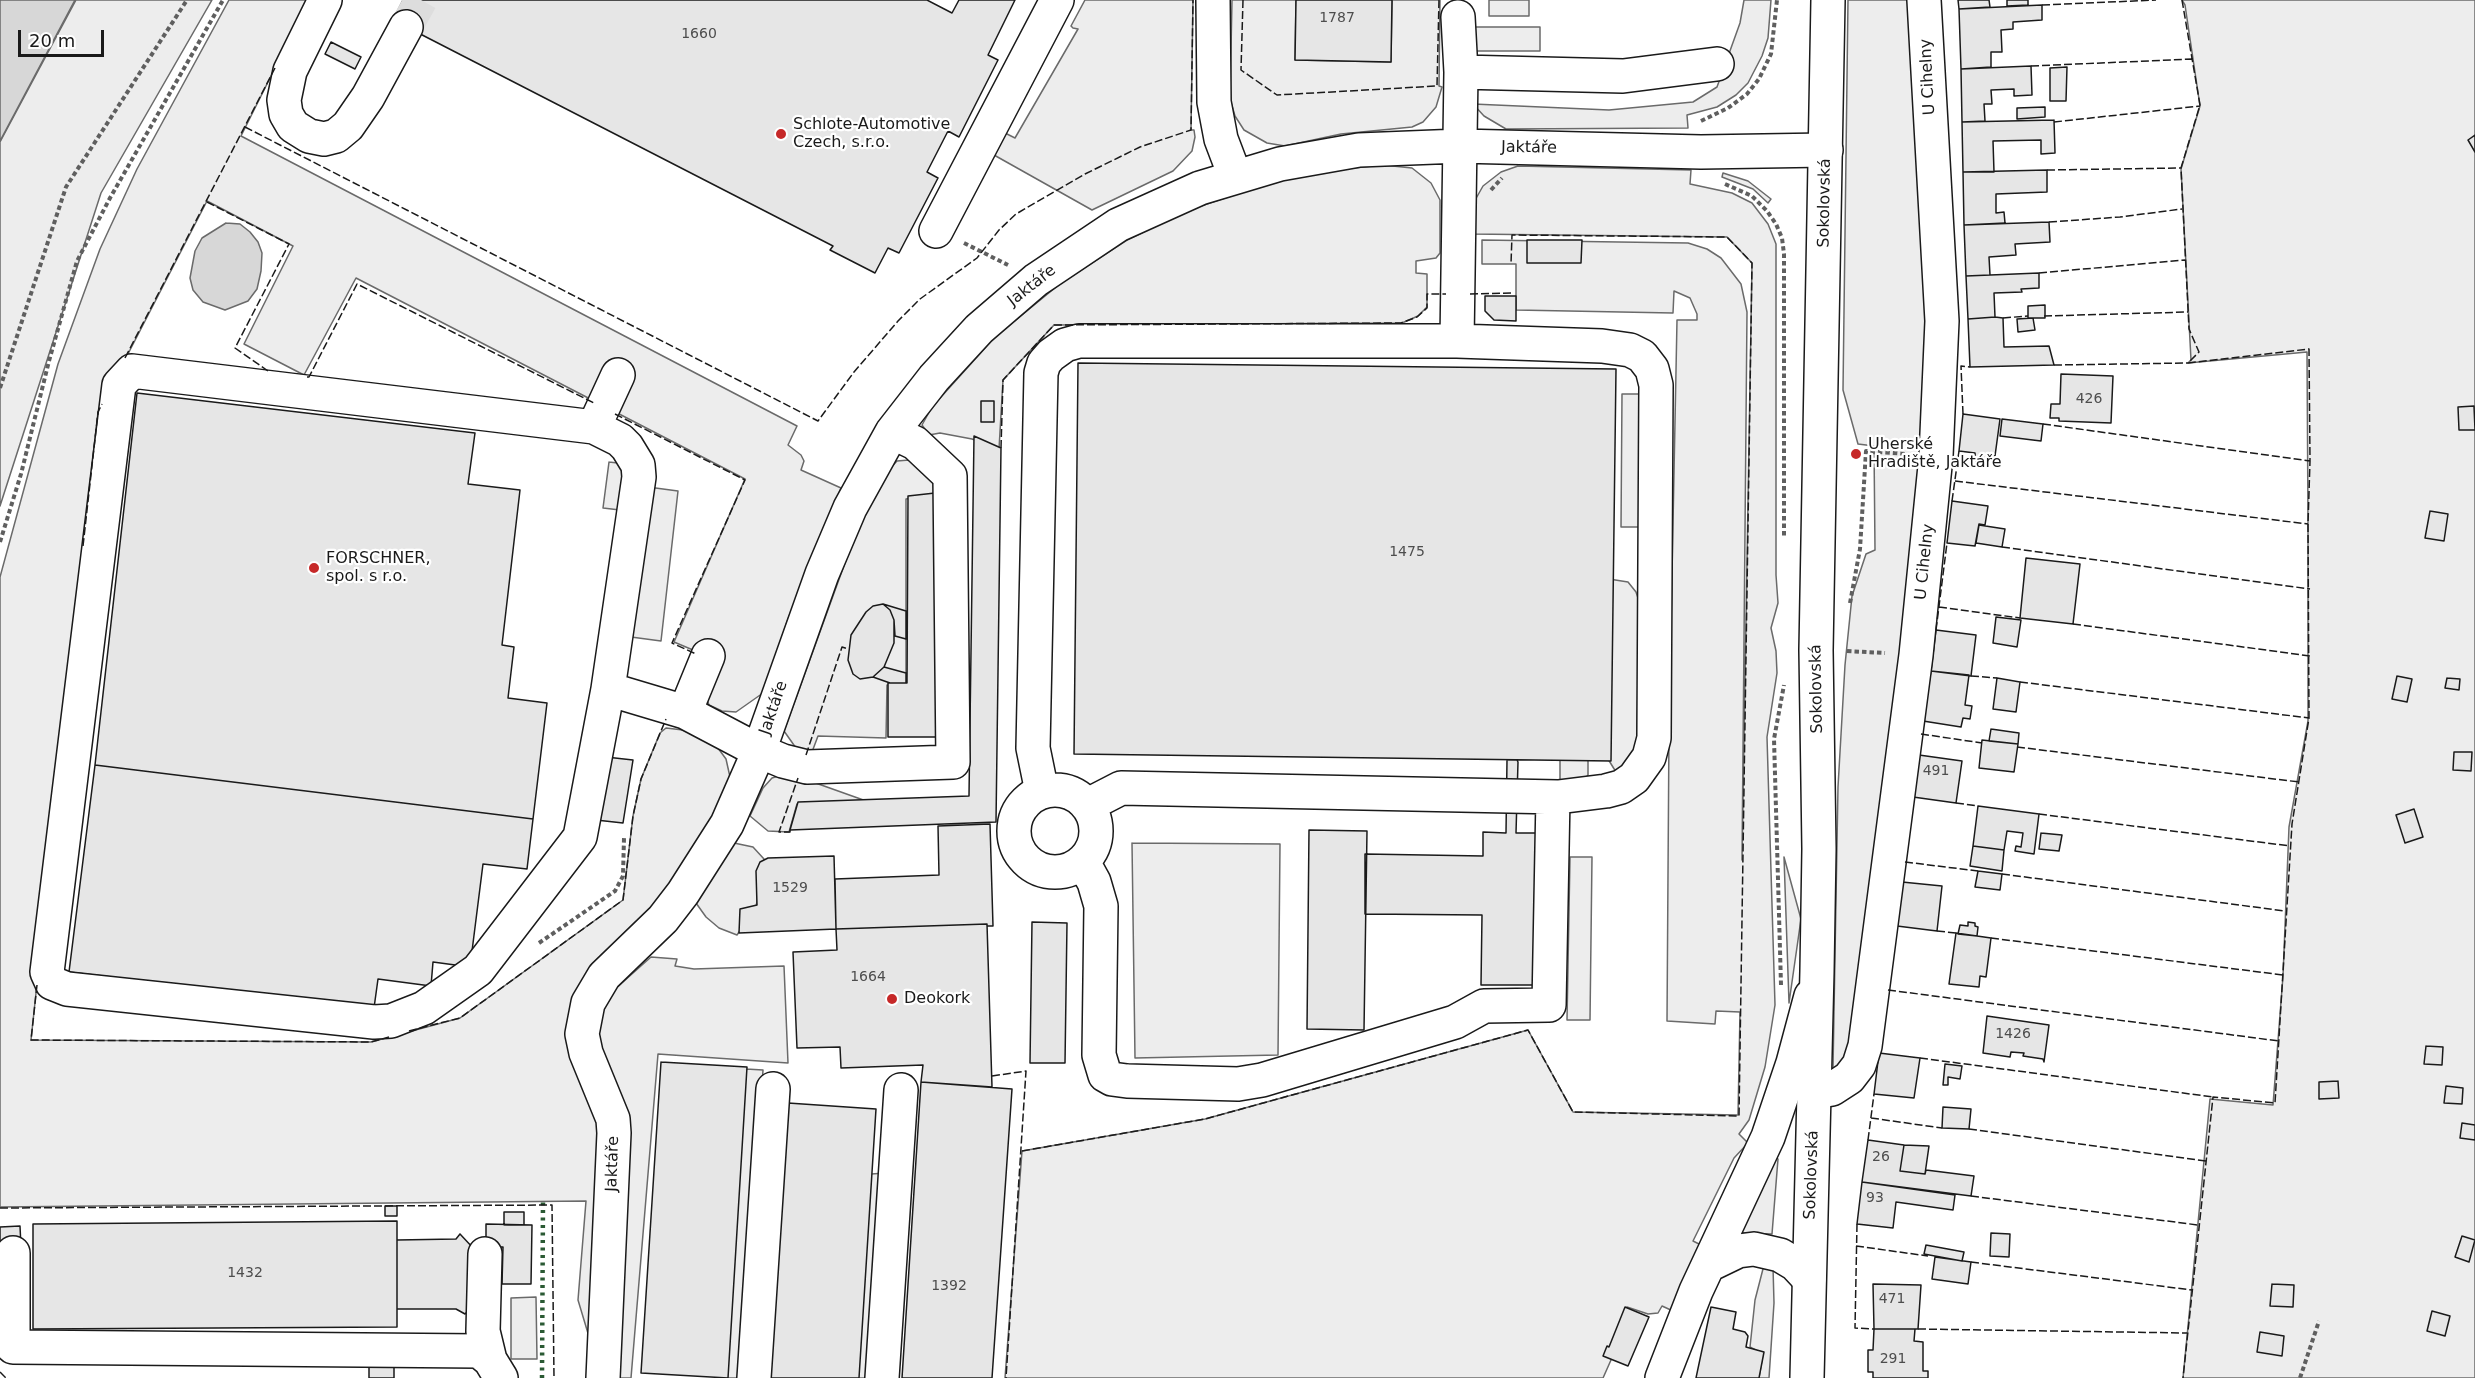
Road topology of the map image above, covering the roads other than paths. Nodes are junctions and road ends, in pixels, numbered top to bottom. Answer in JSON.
{"nodes":[{"id":1,"x":325,"y":0,"type":"edge"},
{"id":2,"x":1057,"y":0,"type":"edge"},
{"id":3,"x":1213,"y":0,"type":"edge"},
{"id":4,"x":1828,"y":0,"type":"edge"},
{"id":5,"x":1924,"y":0,"type":"edge"},
{"id":6,"x":1458,"y":16,"type":"dead end"},
{"id":7,"x":406,"y":27,"type":"tunnel mouth"},
{"id":8,"x":1717,"y":64,"type":"dead end"},
{"id":9,"x":1461,"y":72,"type":"junction"},
{"id":10,"x":1460,"y":146,"type":"junction"},
{"id":11,"x":1826,"y":150,"type":"junction"},
{"id":12,"x":1235,"y":176,"type":"junction"},
{"id":13,"x":936,"y":231,"type":"road end"},
{"id":14,"x":1457,"y":341,"type":"junction"},
{"id":15,"x":618,"y":375,"type":"dead end"},
{"id":16,"x":594,"y":427,"type":"junction"},
{"id":17,"x":892,"y":432,"type":"junction"},
{"id":18,"x":708,"y":656,"type":"dead end"},
{"id":19,"x":608,"y":689,"type":"junction"},
{"id":20,"x":685,"y":712,"type":"junction"},
{"id":21,"x":759,"y":751,"type":"junction"},
{"id":22,"x":1041,"y":792,"type":"junction"},
{"id":23,"x":1553,"y":797,"type":"junction"},
{"id":24,"x":1088,"y":805,"type":"junction"},
{"id":25,"x":1083,"y":862,"type":"junction"},
{"id":26,"x":1817,"y":971,"type":"junction"},
{"id":27,"x":773,"y":1089,"type":"dead end"},
{"id":28,"x":901,"y":1090,"type":"dead end"},
{"id":29,"x":1814,"y":1092,"type":"junction"},
{"id":30,"x":13,"y":1253,"type":"dead end"},
{"id":31,"x":485,"y":1254,"type":"dead end"},
{"id":32,"x":1708,"y":1265,"type":"junction"},
{"id":33,"x":1809,"y":1279,"type":"junction"},
{"id":34,"x":496,"y":1369,"type":"edge"},
{"id":35,"x":603,"y":1378,"type":"edge"},
{"id":36,"x":754,"y":1378,"type":"edge"},
{"id":37,"x":882,"y":1378,"type":"edge"},
{"id":38,"x":1662,"y":1378,"type":"edge"},
{"id":39,"x":1807,"y":1378,"type":"edge"}],
"edges":[{"from":1,"to":7,"type":"street"},
{"from":2,"to":13,"type":"street"},
{"from":3,"to":12,"type":"street"},
{"from":4,"to":11,"type":"street","name":"Sokolovská"},
{"from":5,"to":29,"type":"street","name":"U Cihelny"},
{"from":6,"to":9,"type":"street"},
{"from":8,"to":9,"type":"street"},
{"from":9,"to":10,"type":"street"},
{"from":10,"to":11,"type":"street","name":"Jaktáře"},
{"from":10,"to":12,"type":"street","name":"Jaktáře"},
{"from":10,"to":14,"type":"street"},
{"from":11,"to":26,"type":"street","name":"Sokolovská"},
{"from":12,"to":17,"type":"street","name":"Jaktáře"},
{"from":14,"to":22,"type":"street"},
{"from":14,"to":23,"type":"street"},
{"from":15,"to":16,"type":"street"},
{"from":16,"to":19,"type":"street"},
{"from":16,"to":19,"type":"street"},
{"from":17,"to":21,"type":"street","name":"Jaktáře"},
{"from":17,"to":21,"type":"street"},
{"from":18,"to":20,"type":"street"},
{"from":19,"to":20,"type":"street"},
{"from":20,"to":21,"type":"street"},
{"from":21,"to":35,"type":"street","name":"Jaktáře"},
{"from":22,"to":24,"type":"street"},
{"from":22,"to":25,"type":"street"},
{"from":23,"to":24,"type":"street"},
{"from":23,"to":25,"type":"street"},
{"from":24,"to":25,"type":"street"},
{"from":26,"to":29,"type":"street","name":"Sokolovská"},
{"from":26,"to":32,"type":"street"},
{"from":27,"to":36,"type":"street"},
{"from":28,"to":37,"type":"street"},
{"from":29,"to":33,"type":"street","name":"Sokolovská"},
{"from":30,"to":34,"type":"street"},
{"from":31,"to":34,"type":"street"},
{"from":32,"to":33,"type":"street"},
{"from":32,"to":38,"type":"street"},
{"from":33,"to":39,"type":"street","name":"Sokolovská"}]}
